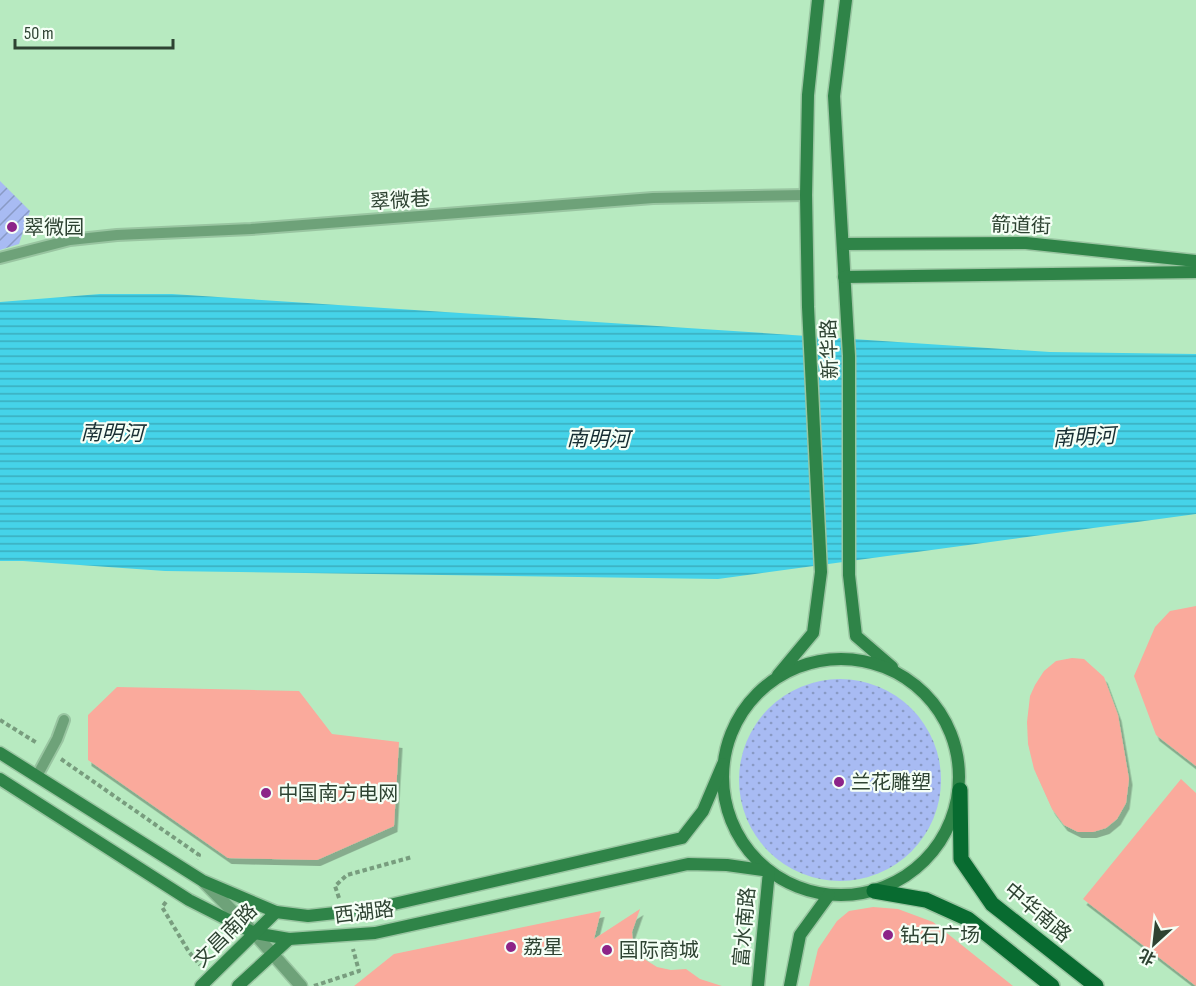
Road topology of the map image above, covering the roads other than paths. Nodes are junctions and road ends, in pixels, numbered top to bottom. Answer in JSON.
{"nodes":[{"id":1,"x":818,"y":0,"type":"edge"},
{"id":2,"x":846,"y":0,"type":"edge"},
{"id":3,"x":806,"y":195,"type":"junction"},
{"id":4,"x":844,"y":244,"type":"junction"},
{"id":5,"x":0,"y":258,"type":"edge"},
{"id":6,"x":1196,"y":261,"type":"edge"},
{"id":7,"x":1196,"y":272,"type":"edge"},
{"id":8,"x":844,"y":277,"type":"junction"},
{"id":9,"x":902,"y":675,"type":"junction"},
{"id":10,"x":774,"y":679,"type":"junction"},
{"id":11,"x":64,"y":720,"type":"dead end"},
{"id":12,"x":0,"y":753,"type":"edge"},
{"id":13,"x":723,"y":764,"type":"junction"},
{"id":14,"x":37,"y":776,"type":"junction"},
{"id":15,"x":0,"y":779,"type":"edge"},
{"id":16,"x":960,"y":790,"type":"junction"},
{"id":17,"x":769,"y":871,"type":"junction"},
{"id":18,"x":203,"y":881,"type":"junction"},
{"id":19,"x":874,"y":891,"type":"junction"},
{"id":20,"x":829,"y":895,"type":"junction"},
{"id":21,"x":276,"y":912,"type":"junction"},
{"id":22,"x":254,"y":933,"type":"junction"},
{"id":23,"x":289,"y":939,"type":"junction"},
{"id":24,"x":273,"y":953,"type":"junction"},
{"id":25,"x":201,"y":986,"type":"edge"},
{"id":26,"x":238,"y":986,"type":"edge"},
{"id":27,"x":301,"y":986,"type":"edge"},
{"id":28,"x":758,"y":986,"type":"edge"},
{"id":29,"x":790,"y":986,"type":"edge"},
{"id":30,"x":1052,"y":986,"type":"edge"},
{"id":31,"x":1096,"y":986,"type":"edge"}],
"edges":[{"from":1,"to":3,"type":"main road","name":"新华路"},
{"from":2,"to":4,"type":"main road","name":"新华路"},
{"from":3,"to":5,"type":"lane","name":"翠微巷"},
{"from":3,"to":10,"type":"main road","name":"新华路"},
{"from":4,"to":6,"type":"main road","name":"箭道街"},
{"from":4,"to":8,"type":"main road","name":"新华路"},
{"from":7,"to":8,"type":"main road"},
{"from":8,"to":9,"type":"main road","name":"新华路"},
{"from":9,"to":10,"type":"main road"},
{"from":9,"to":16,"type":"main road","name":"新华路"},
{"from":10,"to":13,"type":"main road"},
{"from":11,"to":14,"type":"lane"},
{"from":12,"to":14,"type":"main road","name":"西湖路"},
{"from":13,"to":17,"type":"main road"},
{"from":13,"to":21,"type":"main road","name":"西湖路"},
{"from":14,"to":18,"type":"main road","name":"西湖路"},
{"from":15,"to":22,"type":"main road","name":"西湖路"},
{"from":16,"to":19,"type":"main road","name":"新华路"},
{"from":16,"to":31,"type":"main road","name":"中华南路"},
{"from":17,"to":20,"type":"main road","name":"新华路"},
{"from":17,"to":23,"type":"main road","name":"西湖路"},
{"from":17,"to":28,"type":"main road","name":"富水南路"},
{"from":18,"to":21,"type":"main road","name":"西湖路"},
{"from":18,"to":22,"type":"street"},
{"from":19,"to":20,"type":"main road","name":"新华路"},
{"from":19,"to":30,"type":"main road"},
{"from":20,"to":29,"type":"main road"},
{"from":21,"to":22,"type":"main road","name":"文昌南路"},
{"from":22,"to":23,"type":"main road","name":"西湖路"},
{"from":22,"to":24,"type":"street"},
{"from":22,"to":25,"type":"main road","name":"文昌南路"},
{"from":23,"to":24,"type":"main road"},
{"from":24,"to":26,"type":"main road"},
{"from":24,"to":27,"type":"street"}]}
